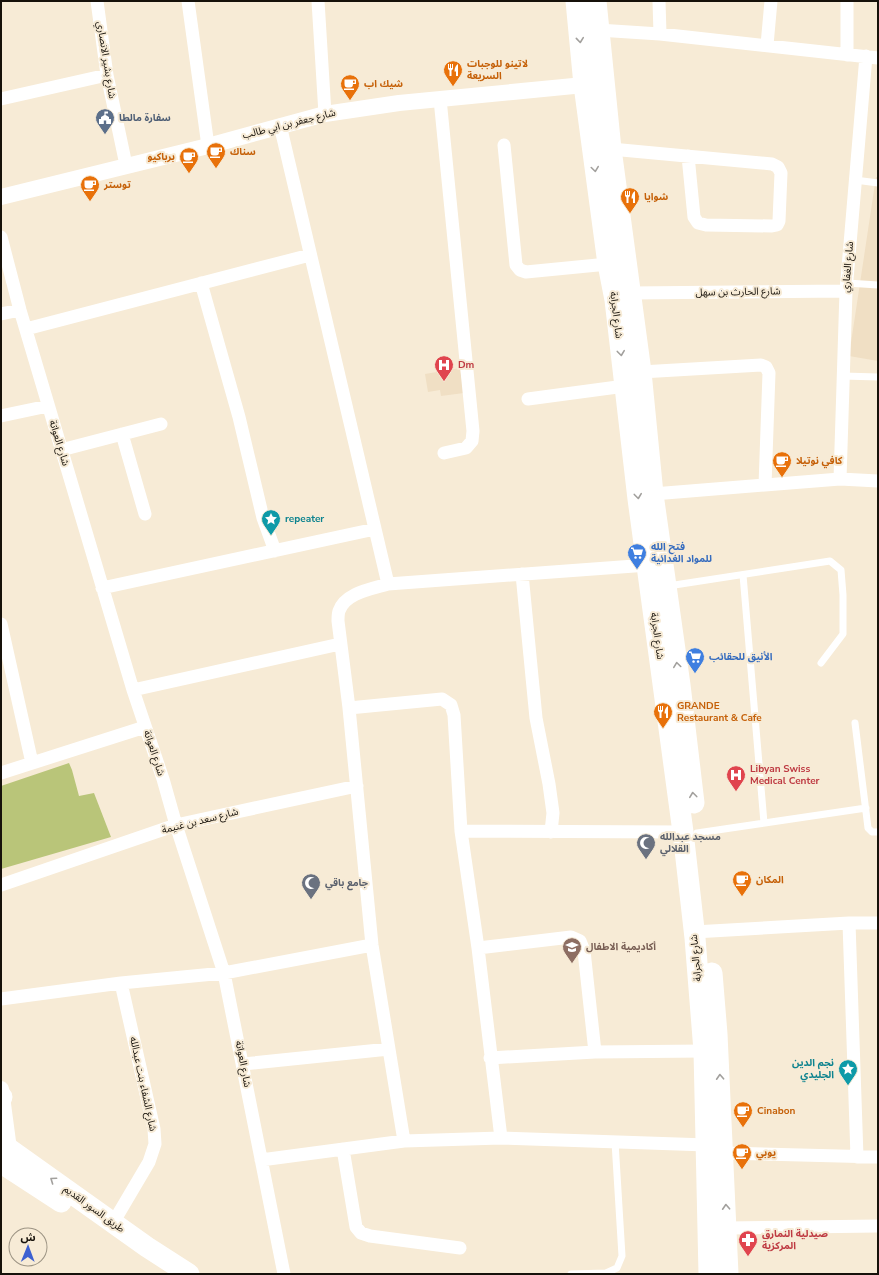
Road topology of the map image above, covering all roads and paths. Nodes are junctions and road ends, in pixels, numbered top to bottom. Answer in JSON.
{"nodes":[{"id":1,"x":97,"y":1,"type":"edge"},
{"id":2,"x":188,"y":1,"type":"edge"},
{"id":3,"x":318,"y":1,"type":"edge"},
{"id":4,"x":576,"y":1,"type":"edge"},
{"id":5,"x":596,"y":1,"type":"edge"},
{"id":6,"x":659,"y":1,"type":"edge"},
{"id":7,"x":771,"y":1,"type":"edge"},
{"id":8,"x":847,"y":1,"type":"edge"},
{"id":9,"x":598,"y":30,"type":"junction"},
{"id":10,"x":660,"y":34,"type":"junction"},
{"id":11,"x":767,"y":45,"type":"junction"},
{"id":12,"x":847,"y":55,"type":"junction"},
{"id":13,"x":872,"y":57,"type":"edge"},
{"id":14,"x":107,"y":75,"type":"junction"},
{"id":15,"x":584,"y":85,"type":"junction"},
{"id":16,"x":1,"y":99,"type":"edge"},
{"id":17,"x":440,"y":99,"type":"junction"},
{"id":18,"x":325,"y":114,"type":"junction"},
{"id":19,"x":280,"y":125,"type":"junction"},
{"id":20,"x":504,"y":145,"type":"dead end"},
{"id":21,"x":208,"y":146,"type":"junction"},
{"id":22,"x":611,"y":149,"type":"junction"},
{"id":23,"x":688,"y":156,"type":"junction"},
{"id":24,"x":126,"y":165,"type":"junction"},
{"id":25,"x":855,"y":180,"type":"junction"},
{"id":26,"x":878,"y":183,"type":"edge"},
{"id":27,"x":1,"y":197,"type":"edge"},
{"id":28,"x":1,"y":237,"type":"edge"},
{"id":29,"x":310,"y":255,"type":"junction"},
{"id":30,"x":608,"y":264,"type":"junction"},
{"id":31,"x":201,"y":284,"type":"junction"},
{"id":32,"x":878,"y":285,"type":"edge"},
{"id":33,"x":846,"y":287,"type":"junction"},
{"id":34,"x":630,"y":293,"type":"junction"},
{"id":35,"x":20,"y":310,"type":"junction"},
{"id":36,"x":1,"y":314,"type":"edge"},
{"id":37,"x":26,"y":329,"type":"junction"},
{"id":38,"x":641,"y":372,"type":"junction"},
{"id":39,"x":843,"y":376,"type":"junction"},
{"id":40,"x":878,"y":377,"type":"edge"},
{"id":41,"x":624,"y":386,"type":"junction"},
{"id":42,"x":528,"y":399,"type":"dead end"},
{"id":43,"x":48,"y":406,"type":"junction"},
{"id":44,"x":1,"y":416,"type":"edge"},
{"id":45,"x":161,"y":424,"type":"dead end"},
{"id":46,"x":122,"y":434,"type":"junction"},
{"id":47,"x":61,"y":450,"type":"junction"},
{"id":48,"x":444,"y":453,"type":"dead end"},
{"id":49,"x":643,"y":468,"type":"junction"},
{"id":50,"x":840,"y":479,"type":"junction"},
{"id":51,"x":878,"y":481,"type":"edge"},
{"id":52,"x":765,"y":485,"type":"junction"},
{"id":53,"x":653,"y":494,"type":"junction"},
{"id":54,"x":145,"y":514,"type":"dead end"},
{"id":55,"x":375,"y":529,"type":"junction"},
{"id":56,"x":275,"y":551,"type":"junction"},
{"id":57,"x":648,"y":564,"type":"junction"},
{"id":58,"x":522,"y":574,"type":"junction"},
{"id":59,"x":743,"y":575,"type":"junction"},
{"id":60,"x":388,"y":584,"type":"junction"},
{"id":61,"x":666,"y":587,"type":"junction"},
{"id":62,"x":102,"y":588,"type":"junction"},
{"id":63,"x":1,"y":624,"type":"edge"},
{"id":64,"x":340,"y":644,"type":"junction"},
{"id":65,"x":821,"y":663,"type":"dead end"},
{"id":66,"x":133,"y":690,"type":"junction"},
{"id":67,"x":349,"y":708,"type":"junction"},
{"id":68,"x":855,"y":723,"type":"dead end"},
{"id":69,"x":145,"y":727,"type":"junction"},
{"id":70,"x":32,"y":763,"type":"junction"},
{"id":71,"x":1,"y":773,"type":"edge"},
{"id":72,"x":357,"y":786,"type":"junction"},
{"id":73,"x":866,"y":808,"type":"junction"},
{"id":74,"x":764,"y":823,"type":"junction"},
{"id":75,"x":176,"y":825,"type":"junction"},
{"id":76,"x":460,"y":831,"type":"junction"},
{"id":77,"x":551,"y":832,"type":"junction"},
{"id":78,"x":878,"y":832,"type":"edge"},
{"id":79,"x":690,"y":833,"type":"junction"},
{"id":80,"x":1,"y":885,"type":"edge"},
{"id":81,"x":849,"y":923,"type":"junction"},
{"id":82,"x":878,"y":923,"type":"edge"},
{"id":83,"x":701,"y":931,"type":"junction"},
{"id":84,"x":372,"y":946,"type":"junction"},
{"id":85,"x":478,"y":948,"type":"junction"},
{"id":86,"x":224,"y":972,"type":"junction"},
{"id":87,"x":121,"y":984,"type":"junction"},
{"id":88,"x":1,"y":999,"type":"edge"},
{"id":89,"x":389,"y":1048,"type":"junction"},
{"id":90,"x":704,"y":1051,"type":"junction"},
{"id":91,"x":595,"y":1052,"type":"junction"},
{"id":92,"x":490,"y":1058,"type":"junction"},
{"id":93,"x":243,"y":1064,"type":"junction"},
{"id":94,"x":1,"y":1095,"type":"edge"},
{"id":95,"x":501,"y":1138,"type":"junction"},
{"id":96,"x":404,"y":1141,"type":"junction"},
{"id":97,"x":615,"y":1142,"type":"junction"},
{"id":98,"x":343,"y":1149,"type":"junction"},
{"id":99,"x":715,"y":1149,"type":"junction"},
{"id":100,"x":4,"y":1155,"type":"edge"},
{"id":101,"x":857,"y":1157,"type":"junction"},
{"id":102,"x":878,"y":1157,"type":"edge"},
{"id":103,"x":261,"y":1160,"type":"junction"},
{"id":104,"x":113,"y":1223,"type":"junction"},
{"id":105,"x":878,"y":1226,"type":"edge"},
{"id":106,"x":727,"y":1228,"type":"junction"},
{"id":107,"x":460,"y":1248,"type":"dead end"},
{"id":108,"x":172,"y":1274,"type":"edge"},
{"id":109,"x":189,"y":1274,"type":"edge"},
{"id":110,"x":284,"y":1274,"type":"edge"},
{"id":111,"x":571,"y":1274,"type":"edge"},
{"id":112,"x":708,"y":1274,"type":"edge"},
{"id":113,"x":728,"y":1274,"type":"edge"}],
"edges":[{"from":1,"to":14,"type":"street","name":"شارع بشير الانصاري"},
{"from":2,"to":21,"type":"street"},
{"from":3,"to":18,"type":"street"},
{"from":4,"to":15,"type":"main road","name":"شارع الجرابة","one_way":true},
{"from":5,"to":9,"type":"main road","name":"شارع الجرابة"},
{"from":6,"to":10,"type":"street"},
{"from":7,"to":11,"type":"street"},
{"from":8,"to":12,"type":"street"},
{"from":9,"to":10,"type":"street"},
{"from":9,"to":22,"type":"main road","name":"شارع الجرابة"},
{"from":10,"to":11,"type":"street"},
{"from":11,"to":12,"type":"street"},
{"from":12,"to":13,"type":"street"},
{"from":13,"to":25,"type":"street","name":"شارع الغفاري"},
{"from":14,"to":16,"type":"street"},
{"from":14,"to":24,"type":"street","name":"شارع بشير الانصاري"},
{"from":15,"to":17,"type":"street","name":"شارع جعفر بن ابي طالب"},
{"from":15,"to":30,"type":"main road","name":"شارع الجرابة","one_way":true},
{"from":17,"to":18,"type":"street","name":"شارع جعفر بن ابي طالب"},
{"from":17,"to":48,"type":"street"},
{"from":18,"to":19,"type":"street","name":"شارع جعفر بن ابي طالب"},
{"from":19,"to":21,"type":"street","name":"شارع جعفر بن ابي طالب"},
{"from":19,"to":29,"type":"street"},
{"from":20,"to":30,"type":"street"},
{"from":21,"to":24,"type":"street","name":"شارع جعفر بن ابي طالب"},
{"from":22,"to":23,"type":"street"},
{"from":22,"to":34,"type":"main road","name":"شارع الجرابة"},
{"from":23,"to":23,"type":"street"},
{"from":24,"to":27,"type":"street","name":"شارع جعفر بن ابي طالب"},
{"from":25,"to":26,"type":"lane"},
{"from":25,"to":33,"type":"street","name":"شارع الغفاري"},
{"from":28,"to":35,"type":"street","name":"شارع العواتة"},
{"from":29,"to":31,"type":"street"},
{"from":29,"to":55,"type":"street"},
{"from":30,"to":41,"type":"main road","name":"شارع الجرابة","one_way":true},
{"from":31,"to":37,"type":"street"},
{"from":31,"to":56,"type":"street"},
{"from":32,"to":33,"type":"lane"},
{"from":33,"to":34,"type":"street","name":"شارع الحارث بن سهل"},
{"from":33,"to":39,"type":"street","name":"شارع الغفاري"},
{"from":34,"to":38,"type":"main road","name":"شارع الجرابة"},
{"from":35,"to":36,"type":"street"},
{"from":35,"to":37,"type":"street","name":"شارع العواتة"},
{"from":37,"to":43,"type":"street","name":"شارع العواتة"},
{"from":38,"to":49,"type":"main road","name":"شارع الجرابة"},
{"from":38,"to":52,"type":"street"},
{"from":39,"to":40,"type":"lane"},
{"from":39,"to":50,"type":"street","name":"شارع الغفاري"},
{"from":41,"to":42,"type":"street"},
{"from":41,"to":49,"type":"main road","name":"شارع الجرابة"},
{"from":43,"to":44,"type":"street"},
{"from":43,"to":47,"type":"street","name":"شارع العواتة"},
{"from":45,"to":46,"type":"street"},
{"from":46,"to":47,"type":"street"},
{"from":46,"to":54,"type":"street"},
{"from":47,"to":62,"type":"street","name":"شارع العواتة"},
{"from":49,"to":53,"type":"main road","name":"شارع الجرابة"},
{"from":49,"to":57,"type":"main road","name":"شارع الجرابة","one_way":true},
{"from":50,"to":51,"type":"street"},
{"from":50,"to":52,"type":"street"},
{"from":52,"to":53,"type":"street"},
{"from":53,"to":61,"type":"main road","name":"شارع الجرابة"},
{"from":55,"to":56,"type":"street"},
{"from":55,"to":60,"type":"street"},
{"from":56,"to":62,"type":"street"},
{"from":57,"to":58,"type":"street"},
{"from":57,"to":79,"type":"main road","name":"شارع الجرابة"},
{"from":58,"to":60,"type":"street"},
{"from":58,"to":77,"type":"street"},
{"from":59,"to":61,"type":"lane"},
{"from":59,"to":65,"type":"lane"},
{"from":59,"to":74,"type":"lane"},
{"from":60,"to":64,"type":"street"},
{"from":79,"to":61,"type":"main road","name":"شارع الجرابة","one_way":true},
{"from":62,"to":66,"type":"street","name":"شارع العواتة"},
{"from":63,"to":70,"type":"street"},
{"from":64,"to":66,"type":"street"},
{"from":64,"to":67,"type":"street"},
{"from":66,"to":69,"type":"street","name":"شارع العواتة"},
{"from":67,"to":72,"type":"street"},
{"from":67,"to":76,"type":"street"},
{"from":68,"to":73,"type":"lane"},
{"from":69,"to":70,"type":"street"},
{"from":69,"to":75,"type":"street","name":"شارع العواتة"},
{"from":70,"to":71,"type":"street"},
{"from":72,"to":75,"type":"street","name":"شارع سعد بن غنيمة"},
{"from":72,"to":84,"type":"street"},
{"from":73,"to":74,"type":"lane"},
{"from":73,"to":78,"type":"lane"},
{"from":74,"to":79,"type":"lane"},
{"from":75,"to":80,"type":"street","name":"شارع سعد بن غنيمة"},
{"from":75,"to":86,"type":"street","name":"شارع العواتة"},
{"from":76,"to":77,"type":"street"},
{"from":76,"to":85,"type":"street"},
{"from":77,"to":79,"type":"street"},
{"from":79,"to":83,"type":"main road","name":"شارع الجرابة"},
{"from":81,"to":82,"type":"street"},
{"from":81,"to":83,"type":"street"},
{"from":81,"to":101,"type":"street"},
{"from":83,"to":90,"type":"main road","name":"شارع الجرابة"},
{"from":99,"to":83,"type":"main road","name":"شارع الجرابة","one_way":true},
{"from":84,"to":86,"type":"street"},
{"from":84,"to":89,"type":"street"},
{"from":85,"to":91,"type":"street"},
{"from":85,"to":92,"type":"street"},
{"from":86,"to":87,"type":"street"},
{"from":86,"to":93,"type":"street","name":"شارع العواتة"},
{"from":87,"to":88,"type":"street"},
{"from":87,"to":104,"type":"street","name":"شارع الشفاء بنت عبدالله"},
{"from":89,"to":93,"type":"street"},
{"from":89,"to":96,"type":"street"},
{"from":90,"to":91,"type":"street"},
{"from":90,"to":99,"type":"main road","name":"شارع الجرابة"},
{"from":91,"to":92,"type":"street"},
{"from":92,"to":95,"type":"street"},
{"from":93,"to":103,"type":"street","name":"شارع العواتة"},
{"from":94,"to":100,"type":"street"},
{"from":95,"to":96,"type":"street"},
{"from":95,"to":97,"type":"street"},
{"from":96,"to":98,"type":"street"},
{"from":97,"to":99,"type":"street"},
{"from":97,"to":111,"type":"lane"},
{"from":98,"to":103,"type":"street"},
{"from":98,"to":107,"type":"street"},
{"from":99,"to":101,"type":"street"},
{"from":106,"to":99,"type":"main road","name":"شارع الجرابة","one_way":true},
{"from":99,"to":112,"type":"main road","name":"شارع الجرابة"},
{"from":104,"to":100,"type":"main road","name":"طريق السور القديم","one_way":true},
{"from":100,"to":108,"type":"main road","name":"طريق السور القديم"},
{"from":101,"to":102,"type":"street"},
{"from":103,"to":110,"type":"street","name":"شارع العواتة"},
{"from":104,"to":109,"type":"main road","name":"طريق السور القديم"},
{"from":105,"to":106,"type":"street"},
{"from":106,"to":113,"type":"main road","name":"شارع الجرابة"}]}
